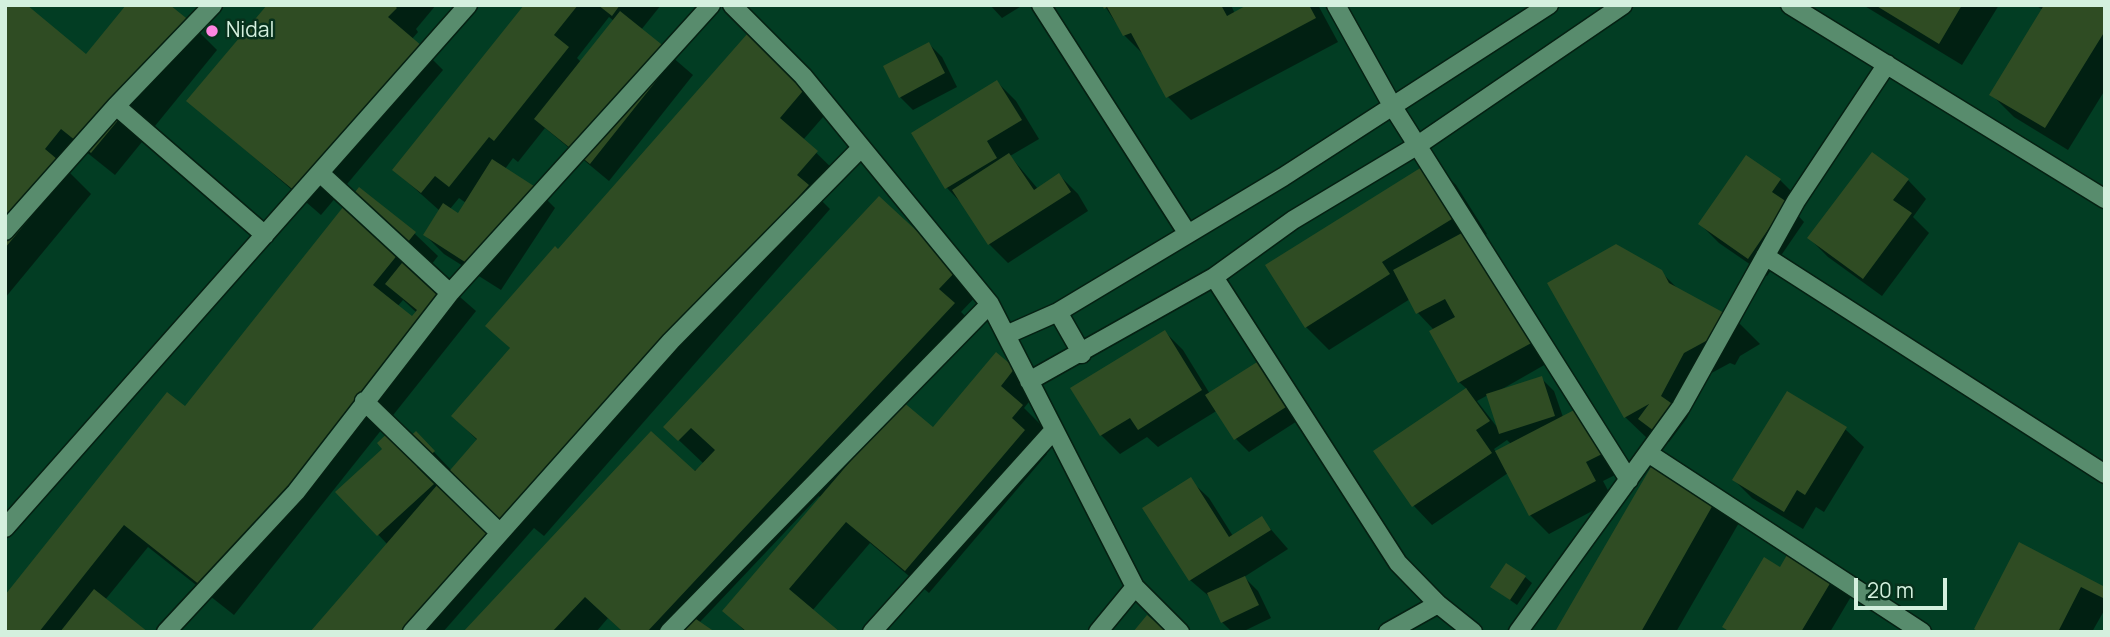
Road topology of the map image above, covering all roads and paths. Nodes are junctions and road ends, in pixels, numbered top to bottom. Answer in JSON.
{"nodes":[{"id":1,"x":213,"y":5,"type":"edge"},
{"id":2,"x":468,"y":5,"type":"edge"},
{"id":3,"x":711,"y":5,"type":"edge"},
{"id":4,"x":732,"y":5,"type":"edge"},
{"id":5,"x":1041,"y":5,"type":"edge"},
{"id":6,"x":1336,"y":5,"type":"edge"},
{"id":7,"x":1549,"y":5,"type":"edge"},
{"id":8,"x":1623,"y":5,"type":"edge"},
{"id":9,"x":1790,"y":5,"type":"edge"},
{"id":10,"x":1887,"y":64,"type":"junction"},
{"id":11,"x":116,"y":106,"type":"junction"},
{"id":12,"x":1392,"y":107,"type":"junction"},
{"id":13,"x":1418,"y":145,"type":"junction"},
{"id":14,"x":861,"y":148,"type":"junction"},
{"id":15,"x":320,"y":173,"type":"junction"},
{"id":16,"x":2105,"y":199,"type":"edge"},
{"id":17,"x":5,"y":231,"type":"edge"},
{"id":18,"x":1188,"y":234,"type":"junction"},
{"id":19,"x":265,"y":235,"type":"junction"},
{"id":20,"x":1765,"y":256,"type":"junction"},
{"id":21,"x":1214,"y":277,"type":"junction"},
{"id":22,"x":450,"y":293,"type":"junction"},
{"id":23,"x":990,"y":304,"type":"junction"},
{"id":24,"x":1058,"y":312,"type":"junction"},
{"id":25,"x":1006,"y":335,"type":"junction"},
{"id":26,"x":1082,"y":354,"type":"junction"},
{"id":27,"x":1029,"y":381,"type":"junction"},
{"id":28,"x":364,"y":401,"type":"junction"},
{"id":29,"x":1053,"y":430,"type":"junction"},
{"id":30,"x":1648,"y":453,"type":"junction"},
{"id":31,"x":2105,"y":474,"type":"edge"},
{"id":32,"x":1629,"y":480,"type":"junction"},
{"id":33,"x":5,"y":528,"type":"edge"},
{"id":34,"x":500,"y":533,"type":"junction"},
{"id":35,"x":1135,"y":587,"type":"junction"},
{"id":36,"x":1438,"y":604,"type":"junction"},
{"id":37,"x":166,"y":632,"type":"edge"},
{"id":38,"x":412,"y":632,"type":"edge"},
{"id":39,"x":669,"y":632,"type":"edge"},
{"id":40,"x":872,"y":632,"type":"edge"},
{"id":41,"x":1098,"y":632,"type":"edge"},
{"id":42,"x":1180,"y":632,"type":"edge"},
{"id":43,"x":1388,"y":632,"type":"edge"},
{"id":44,"x":1474,"y":632,"type":"edge"},
{"id":45,"x":1518,"y":632,"type":"edge"},
{"id":46,"x":1922,"y":632,"type":"edge"}],
"edges":[{"from":1,"to":11,"type":"street"},
{"from":2,"to":15,"type":"street"},
{"from":3,"to":22,"type":"street"},
{"from":4,"to":14,"type":"street"},
{"from":5,"to":18,"type":"street"},
{"from":6,"to":12,"type":"street"},
{"from":7,"to":12,"type":"street"},
{"from":8,"to":13,"type":"street"},
{"from":9,"to":10,"type":"street"},
{"from":10,"to":16,"type":"street"},
{"from":10,"to":20,"type":"street"},
{"from":11,"to":17,"type":"street"},
{"from":11,"to":19,"type":"street"},
{"from":12,"to":13,"type":"street"},
{"from":12,"to":18,"type":"street"},
{"from":13,"to":21,"type":"street"},
{"from":13,"to":32,"type":"street"},
{"from":14,"to":23,"type":"street"},
{"from":14,"to":34,"type":"street"},
{"from":15,"to":19,"type":"street"},
{"from":15,"to":22,"type":"street"},
{"from":18,"to":24,"type":"street"},
{"from":19,"to":33,"type":"street"},
{"from":20,"to":30,"type":"street"},
{"from":20,"to":31,"type":"street"},
{"from":21,"to":26,"type":"street"},
{"from":21,"to":36,"type":"street"},
{"from":22,"to":28,"type":"street"},
{"from":23,"to":25,"type":"street"},
{"from":23,"to":39,"type":"street"},
{"from":24,"to":25,"type":"street"},
{"from":24,"to":26,"type":"street"},
{"from":25,"to":27,"type":"street"},
{"from":26,"to":27,"type":"street"},
{"from":27,"to":29,"type":"street"},
{"from":28,"to":34,"type":"street"},
{"from":28,"to":37,"type":"street"},
{"from":29,"to":35,"type":"street"},
{"from":29,"to":40,"type":"street"},
{"from":30,"to":32,"type":"street"},
{"from":30,"to":46,"type":"street"},
{"from":32,"to":45,"type":"street"},
{"from":34,"to":38,"type":"street"},
{"from":35,"to":41,"type":"street"},
{"from":35,"to":42,"type":"street"},
{"from":36,"to":43,"type":"street"},
{"from":36,"to":44,"type":"street"}]}
